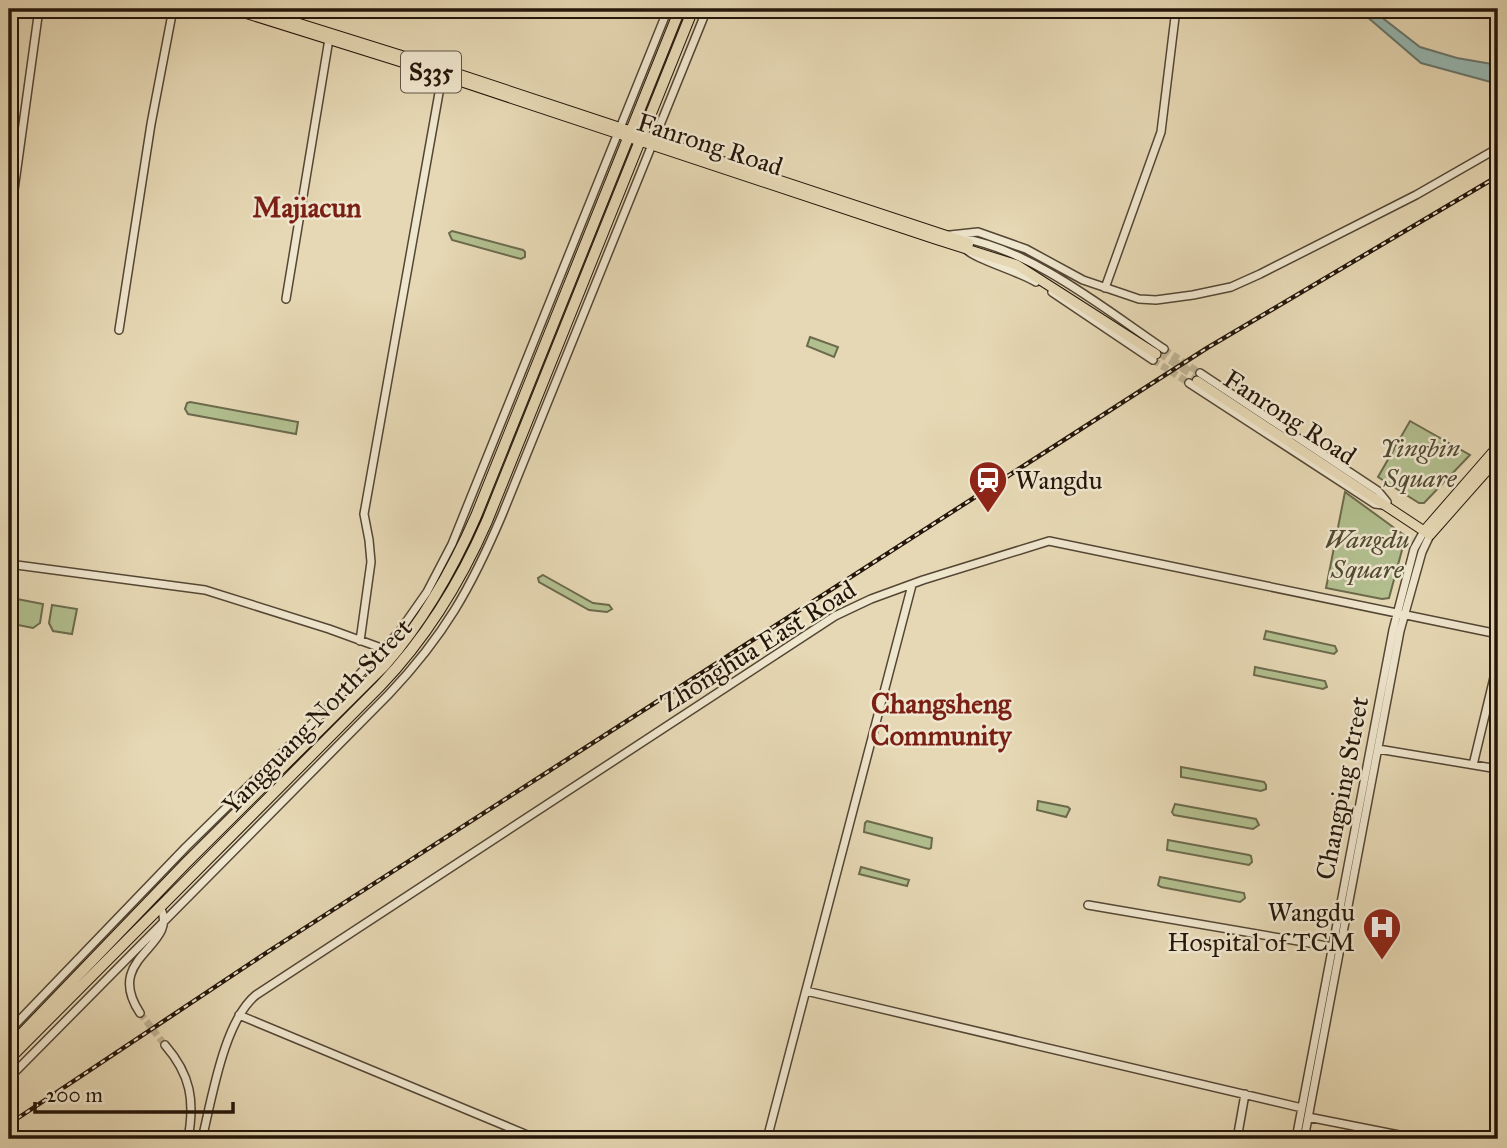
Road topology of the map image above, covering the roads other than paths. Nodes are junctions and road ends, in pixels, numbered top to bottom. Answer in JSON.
{"nodes":[{"id":1,"x":39,"y":9,"type":"edge"},
{"id":2,"x":173,"y":9,"type":"edge"},
{"id":3,"x":232,"y":9,"type":"edge"},
{"id":4,"x":253,"y":9,"type":"edge"},
{"id":5,"x":668,"y":9,"type":"edge"},
{"id":6,"x":680,"y":9,"type":"edge"},
{"id":7,"x":693,"y":9,"type":"edge"},
{"id":8,"x":706,"y":9,"type":"edge"},
{"id":9,"x":1177,"y":9,"type":"edge"},
{"id":10,"x":329,"y":39,"type":"junction"},
{"id":11,"x":442,"y":76,"type":"junction"},
{"id":12,"x":618,"y":132,"type":"junction"},
{"id":13,"x":629,"y":135,"type":"junction"},
{"id":14,"x":641,"y":139,"type":"junction"},
{"id":15,"x":652,"y":143,"type":"junction"},
{"id":16,"x":1498,"y":148,"type":"edge"},
{"id":17,"x":9,"y":226,"type":"edge"},
{"id":18,"x":945,"y":235,"type":"junction"},
{"id":19,"x":1105,"y":288,"type":"junction"},
{"id":20,"x":286,"y":299,"type":"dead end"},
{"id":21,"x":119,"y":330,"type":"dead end"},
{"id":22,"x":1196,"y":379,"type":"tunnel mouth"},
{"id":23,"x":1498,"y":446,"type":"edge"},
{"id":24,"x":1498,"y":458,"type":"edge"},
{"id":25,"x":1428,"y":531,"type":"junction"},
{"id":26,"x":9,"y":564,"type":"edge"},
{"id":27,"x":912,"y":584,"type":"junction"},
{"id":28,"x":1401,"y":613,"type":"junction"},
{"id":29,"x":1498,"y":634,"type":"edge"},
{"id":30,"x":360,"y":641,"type":"junction"},
{"id":31,"x":383,"y":649,"type":"junction"},
{"id":32,"x":395,"y":653,"type":"junction"},
{"id":33,"x":1498,"y":661,"type":"edge"},
{"id":34,"x":1378,"y":749,"type":"junction"},
{"id":35,"x":1474,"y":765,"type":"junction"},
{"id":36,"x":1498,"y":769,"type":"edge"},
{"id":37,"x":1088,"y":905,"type":"dead end"},
{"id":38,"x":160,"y":907,"type":"junction"},
{"id":39,"x":165,"y":919,"type":"junction"},
{"id":40,"x":1334,"y":947,"type":"junction"},
{"id":41,"x":806,"y":991,"type":"junction"},
{"id":42,"x":140,"y":1013,"type":"tunnel mouth"},
{"id":43,"x":239,"y":1014,"type":"junction"},
{"id":44,"x":9,"y":1031,"type":"edge"},
{"id":45,"x":165,"y":1045,"type":"tunnel mouth"},
{"id":46,"x":9,"y":1047,"type":"edge"},
{"id":47,"x":9,"y":1059,"type":"edge"},
{"id":48,"x":9,"y":1077,"type":"edge"},
{"id":49,"x":1245,"y":1094,"type":"junction"},
{"id":50,"x":1302,"y":1108,"type":"junction"},
{"id":51,"x":1308,"y":1117,"type":"junction"},
{"id":52,"x":188,"y":1139,"type":"edge"},
{"id":53,"x":202,"y":1139,"type":"edge"},
{"id":54,"x":537,"y":1139,"type":"edge"},
{"id":55,"x":767,"y":1139,"type":"edge"},
{"id":56,"x":1237,"y":1139,"type":"edge"},
{"id":57,"x":1296,"y":1139,"type":"edge"},
{"id":58,"x":1304,"y":1139,"type":"edge"},
{"id":59,"x":1419,"y":1139,"type":"edge"}],
"edges":[{"from":1,"to":17,"type":"street"},
{"from":2,"to":21,"type":"street"},
{"from":3,"to":10,"type":"main road","name":"Fanrong Road","number":"S335"},
{"from":4,"to":12,"type":"main road","name":"Fanrong Road","number":"S335"},
{"from":5,"to":12,"type":"street"},
{"from":6,"to":13,"type":"highway","name":"Yangguang North Street"},
{"from":7,"to":14,"type":"highway","name":"Yangguang North Street"},
{"from":8,"to":15,"type":"street"},
{"from":9,"to":19,"type":"street"},
{"from":10,"to":11,"type":"main road","name":"Fanrong Road","number":"S335"},
{"from":10,"to":20,"type":"street"},
{"from":11,"to":12,"type":"main road","name":"Fanrong Road","number":"S335"},
{"from":11,"to":30,"type":"street"},
{"from":12,"to":13,"type":"main road","name":"Fanrong Road","number":"S335"},
{"from":12,"to":31,"type":"street"},
{"from":13,"to":14,"type":"main road","name":"Fanrong Road"},
{"from":13,"to":32,"type":"highway","name":"Yangguang North Street"},
{"from":14,"to":15,"type":"main road","name":"Fanrong Road"},
{"from":14,"to":38,"type":"highway","name":"Yangguang North Street"},
{"from":15,"to":18,"type":"main road","name":"Fanrong Road"},
{"from":15,"to":18,"type":"main road","name":"Fanrong Road"},
{"from":15,"to":39,"type":"street"},
{"from":16,"to":19,"type":"street"},
{"from":18,"to":19,"type":"street"},
{"from":22,"to":25,"type":"main road","name":"Fanrong Road"},
{"from":23,"to":25,"type":"main road"},
{"from":24,"to":25,"type":"main road"},
{"from":25,"to":28,"type":"street","name":"Changping Street"},
{"from":26,"to":30,"type":"street"},
{"from":27,"to":28,"type":"street","name":"Zhonghua East Road"},
{"from":27,"to":41,"type":"street"},
{"from":27,"to":43,"type":"street","name":"Zhonghua East Road"},
{"from":28,"to":29,"type":"street","name":"Zhonghua East Road"},
{"from":28,"to":34,"type":"street","name":"Changping Street"},
{"from":28,"to":40,"type":"street","name":"Changping Street"},
{"from":30,"to":31,"type":"street"},
{"from":31,"to":32,"type":"street"},
{"from":31,"to":44,"type":"street"},
{"from":32,"to":46,"type":"highway","name":"Yangguang North Street"},
{"from":33,"to":35,"type":"street"},
{"from":34,"to":35,"type":"street"},
{"from":34,"to":51,"type":"street","name":"Changping Street"},
{"from":35,"to":36,"type":"street"},
{"from":37,"to":40,"type":"street"},
{"from":38,"to":39,"type":"street"},
{"from":38,"to":47,"type":"highway","name":"Yangguang North Street"},
{"from":39,"to":42,"type":"street"},
{"from":39,"to":48,"type":"street"},
{"from":40,"to":50,"type":"street","name":"Changping Street"},
{"from":41,"to":49,"type":"street"},
{"from":41,"to":55,"type":"street"},
{"from":43,"to":53,"type":"street","name":"Zhonghua East Road"},
{"from":43,"to":54,"type":"street"},
{"from":45,"to":52,"type":"street"},
{"from":49,"to":50,"type":"street"},
{"from":49,"to":56,"type":"street"},
{"from":50,"to":57,"type":"street","name":"Changping Street"},
{"from":51,"to":58,"type":"street","name":"Changping Street"},
{"from":51,"to":59,"type":"street"}]}
